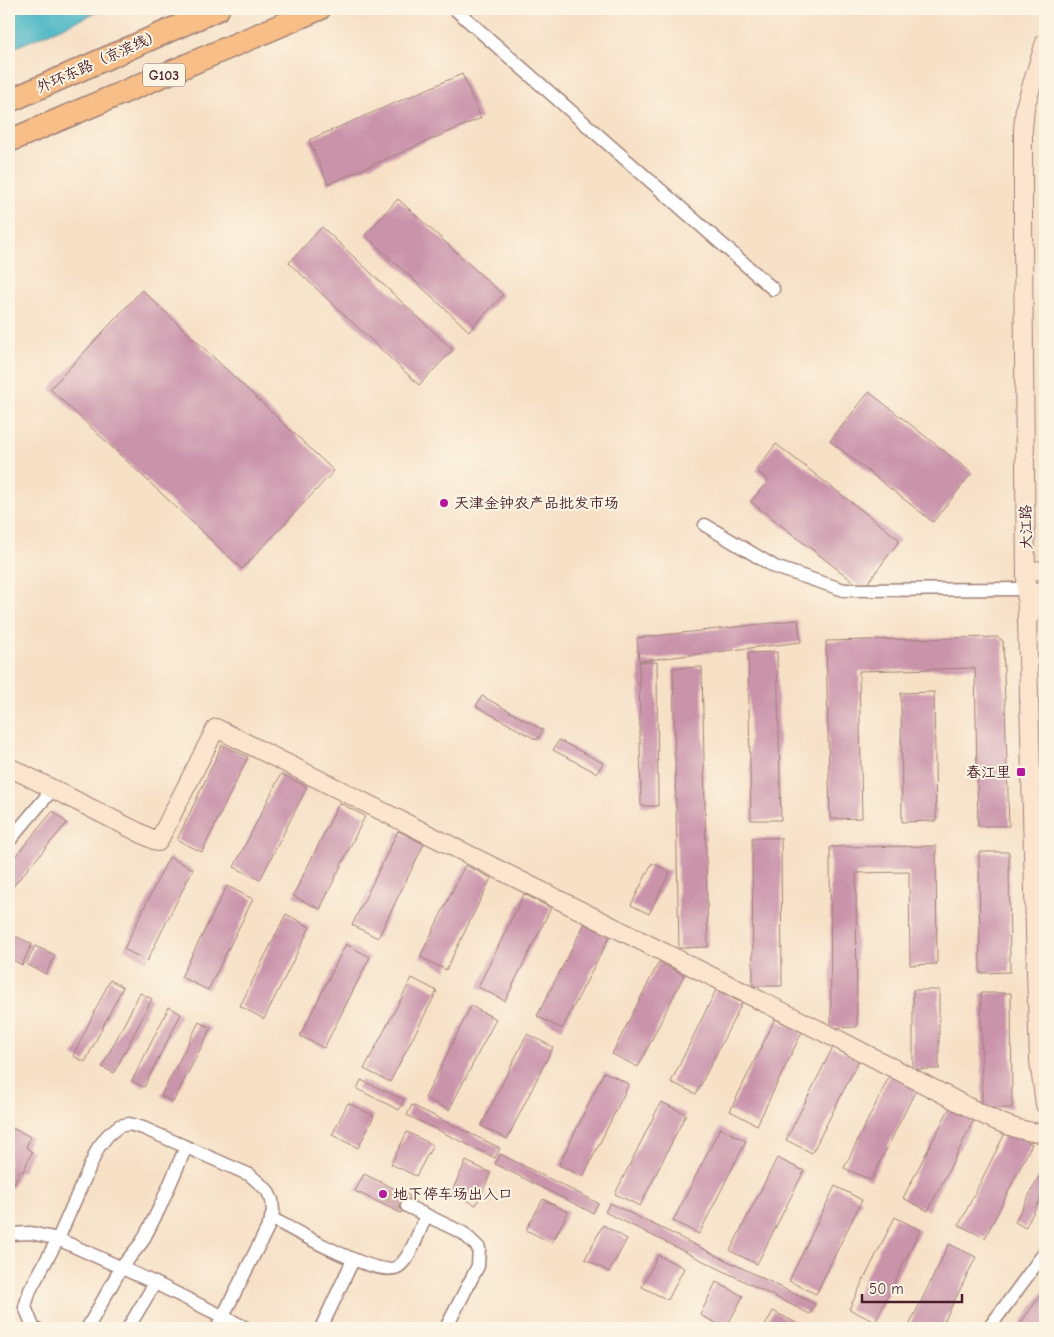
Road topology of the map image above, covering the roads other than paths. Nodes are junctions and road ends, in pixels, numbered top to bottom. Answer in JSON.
{"nodes":[{"id":1,"x":218,"y":9,"type":"edge"},
{"id":2,"x":318,"y":9,"type":"edge"},
{"id":3,"x":455,"y":9,"type":"edge"},
{"id":4,"x":1045,"y":42,"type":"edge"},
{"id":5,"x":1045,"y":60,"type":"edge"},
{"id":6,"x":9,"y":101,"type":"edge"},
{"id":7,"x":9,"y":141,"type":"edge"},
{"id":8,"x":773,"y":289,"type":"dead end"},
{"id":9,"x":705,"y":525,"type":"dead end"},
{"id":10,"x":1037,"y":586,"type":"edge"},
{"id":11,"x":9,"y":767,"type":"edge"},
{"id":12,"x":52,"y":790,"type":"junction"},
{"id":13,"x":9,"y":842,"type":"edge"},
{"id":14,"x":1043,"y":973,"type":"edge"},
{"id":15,"x":1045,"y":1105,"type":"edge"},
{"id":16,"x":1045,"y":1133,"type":"edge"},
{"id":17,"x":186,"y":1147,"type":"junction"},
{"id":18,"x":407,"y":1206,"type":"tunnel mouth"},
{"id":19,"x":426,"y":1215,"type":"junction"},
{"id":20,"x":272,"y":1218,"type":"junction"},
{"id":21,"x":9,"y":1234,"type":"edge"},
{"id":22,"x":58,"y":1239,"type":"junction"},
{"id":23,"x":1045,"y":1252,"type":"edge"},
{"id":24,"x":353,"y":1260,"type":"junction"},
{"id":25,"x":1045,"y":1260,"type":"edge"},
{"id":26,"x":121,"y":1268,"type":"junction"},
{"id":27,"x":155,"y":1284,"type":"junction"},
{"id":28,"x":220,"y":1322,"type":"edge"},
{"id":29,"x":32,"y":1324,"type":"dead end"},
{"id":30,"x":88,"y":1327,"type":"edge"},
{"id":31,"x":128,"y":1328,"type":"edge"},
{"id":32,"x":246,"y":1328,"type":"edge"},
{"id":33,"x":320,"y":1328,"type":"edge"},
{"id":34,"x":446,"y":1328,"type":"edge"},
{"id":35,"x":989,"y":1328,"type":"edge"},
{"id":36,"x":996,"y":1328,"type":"edge"}],
"edges":[{"from":1,"to":6,"type":"highway","name":"外环东路（京滨线）","number":"G103"},
{"from":2,"to":7,"type":"highway","number":"G103"},
{"from":3,"to":8,"type":"street"},
{"from":4,"to":10,"type":"street","name":"大江路"},
{"from":5,"to":10,"type":"street","name":"大江路"},
{"from":9,"to":10,"type":"street"},
{"from":10,"to":14,"type":"street"},
{"from":11,"to":12,"type":"street"},
{"from":12,"to":13,"type":"street"},
{"from":12,"to":16,"type":"street"},
{"from":14,"to":15,"type":"street"},
{"from":17,"to":20,"type":"street"},
{"from":17,"to":22,"type":"street"},
{"from":17,"to":26,"type":"street"},
{"from":18,"to":19,"type":"street"},
{"from":19,"to":24,"type":"street"},
{"from":19,"to":34,"type":"street"},
{"from":20,"to":24,"type":"street"},
{"from":20,"to":28,"type":"street"},
{"from":21,"to":22,"type":"street"},
{"from":22,"to":26,"type":"street"},
{"from":22,"to":29,"type":"street"},
{"from":23,"to":35,"type":"street"},
{"from":24,"to":33,"type":"street"},
{"from":25,"to":36,"type":"street"},
{"from":26,"to":27,"type":"street"},
{"from":26,"to":30,"type":"street"},
{"from":27,"to":28,"type":"street"},
{"from":27,"to":31,"type":"street"},
{"from":28,"to":32,"type":"street"}]}
